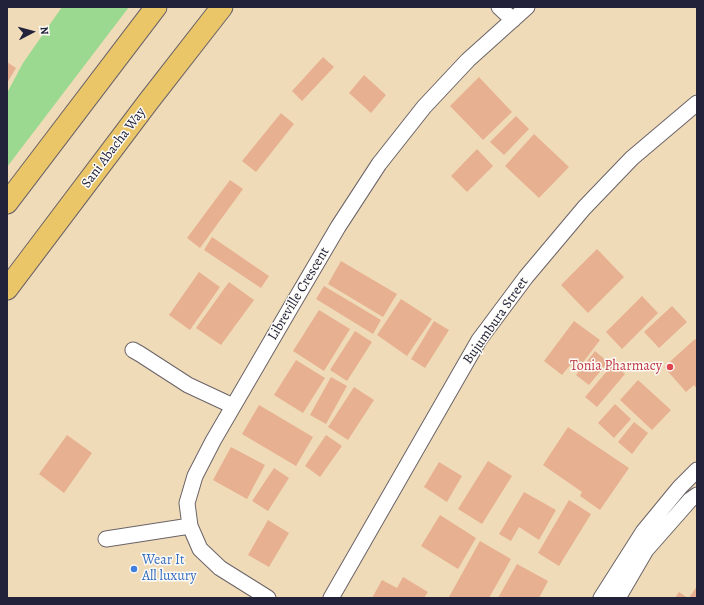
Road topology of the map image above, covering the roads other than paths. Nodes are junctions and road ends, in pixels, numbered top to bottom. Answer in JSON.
{"nodes":[{"id":1,"x":156,"y":7,"type":"edge"},
{"id":2,"x":222,"y":7,"type":"edge"},
{"id":3,"x":499,"y":7,"type":"edge"},
{"id":4,"x":527,"y":7,"type":"edge"},
{"id":5,"x":513,"y":20,"type":"junction"},
{"id":6,"x":697,"y":103,"type":"edge"},
{"id":7,"x":7,"y":202,"type":"edge"},
{"id":8,"x":7,"y":289,"type":"edge"},
{"id":9,"x":133,"y":350,"type":"dead end"},
{"id":10,"x":233,"y":406,"type":"junction"},
{"id":11,"x":697,"y":470,"type":"edge"},
{"id":12,"x":697,"y":495,"type":"edge"},
{"id":13,"x":190,"y":526,"type":"junction"},
{"id":14,"x":106,"y":539,"type":"dead end"},
{"id":15,"x":268,"y":598,"type":"edge"},
{"id":16,"x":331,"y":598,"type":"edge"},
{"id":17,"x":601,"y":598,"type":"edge"},
{"id":18,"x":618,"y":598,"type":"edge"}],
"edges":[{"from":1,"to":7,"type":"highway"},
{"from":2,"to":8,"type":"highway","name":"Sani Abacha Way"},
{"from":3,"to":5,"type":"street"},
{"from":4,"to":5,"type":"street","name":"Libreville Crescent"},
{"from":5,"to":10,"type":"street","name":"Libreville Crescent"},
{"from":6,"to":16,"type":"street","name":"Bujumbura Street"},
{"from":9,"to":10,"type":"street"},
{"from":10,"to":13,"type":"street","name":"Libreville Crescent"},
{"from":11,"to":17,"type":"street"},
{"from":12,"to":18,"type":"street"},
{"from":13,"to":14,"type":"street"},
{"from":13,"to":15,"type":"street","name":"Libreville Crescent"}]}
